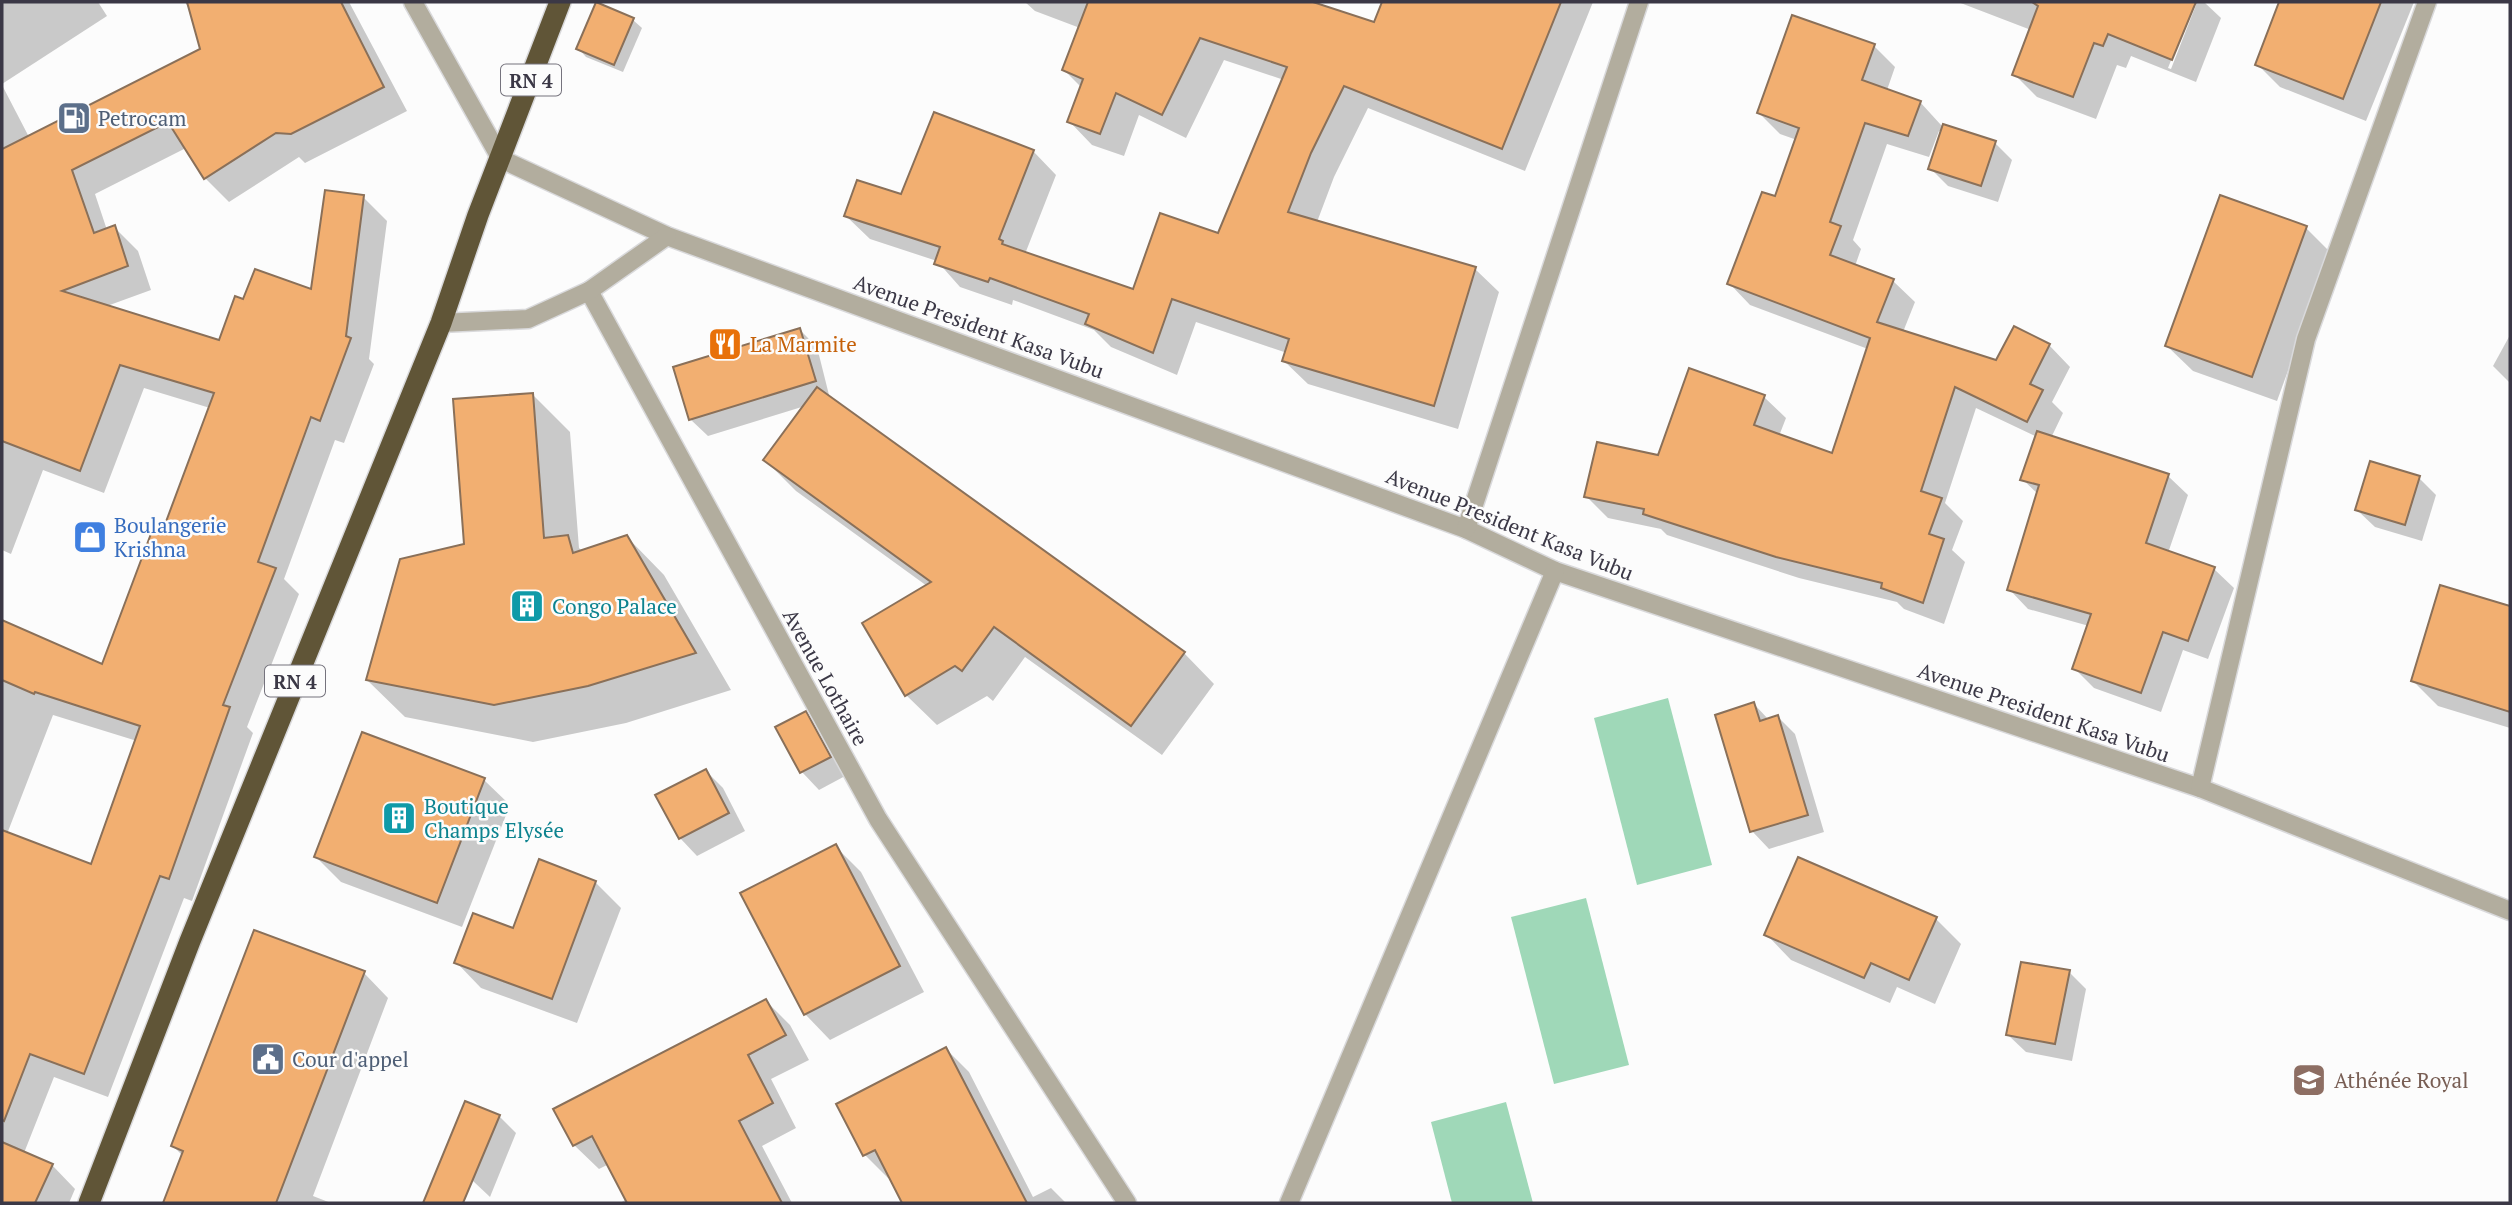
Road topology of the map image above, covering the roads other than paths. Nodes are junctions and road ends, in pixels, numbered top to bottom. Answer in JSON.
{"nodes":[{"id":1,"x":413,"y":2,"type":"edge"},
{"id":2,"x":560,"y":2,"type":"edge"},
{"id":3,"x":1639,"y":2,"type":"edge"},
{"id":4,"x":2427,"y":2,"type":"edge"},
{"id":5,"x":501,"y":159,"type":"junction"},
{"id":6,"x":667,"y":236,"type":"junction"},
{"id":7,"x":589,"y":291,"type":"junction"},
{"id":8,"x":441,"y":323,"type":"junction"},
{"id":9,"x":1466,"y":529,"type":"junction"},
{"id":10,"x":1555,"y":571,"type":"junction"},
{"id":11,"x":2200,"y":788,"type":"junction"},
{"id":12,"x":2510,"y":911,"type":"edge"},
{"id":13,"x":89,"y":1203,"type":"edge"},
{"id":14,"x":1126,"y":1203,"type":"edge"},
{"id":15,"x":1289,"y":1203,"type":"edge"}],
"edges":[{"from":1,"to":5,"type":"street"},
{"from":2,"to":5,"type":"highway","number":"RN 4"},
{"from":3,"to":9,"type":"street"},
{"from":4,"to":11,"type":"street"},
{"from":5,"to":6,"type":"street","name":"Avenue President Kasa Vubu"},
{"from":5,"to":8,"type":"highway","number":"RN 4"},
{"from":6,"to":7,"type":"street"},
{"from":6,"to":9,"type":"street","name":"Avenue President Kasa Vubu"},
{"from":7,"to":8,"type":"street"},
{"from":7,"to":14,"type":"street","name":"Avenue Lothaire"},
{"from":8,"to":13,"type":"highway","number":"RN 4"},
{"from":9,"to":10,"type":"street","name":"Avenue President Kasa Vubu"},
{"from":10,"to":11,"type":"street","name":"Avenue President Kasa Vubu"},
{"from":10,"to":15,"type":"street"},
{"from":11,"to":12,"type":"street","name":"Avenue President Kasa Vubu"}]}
